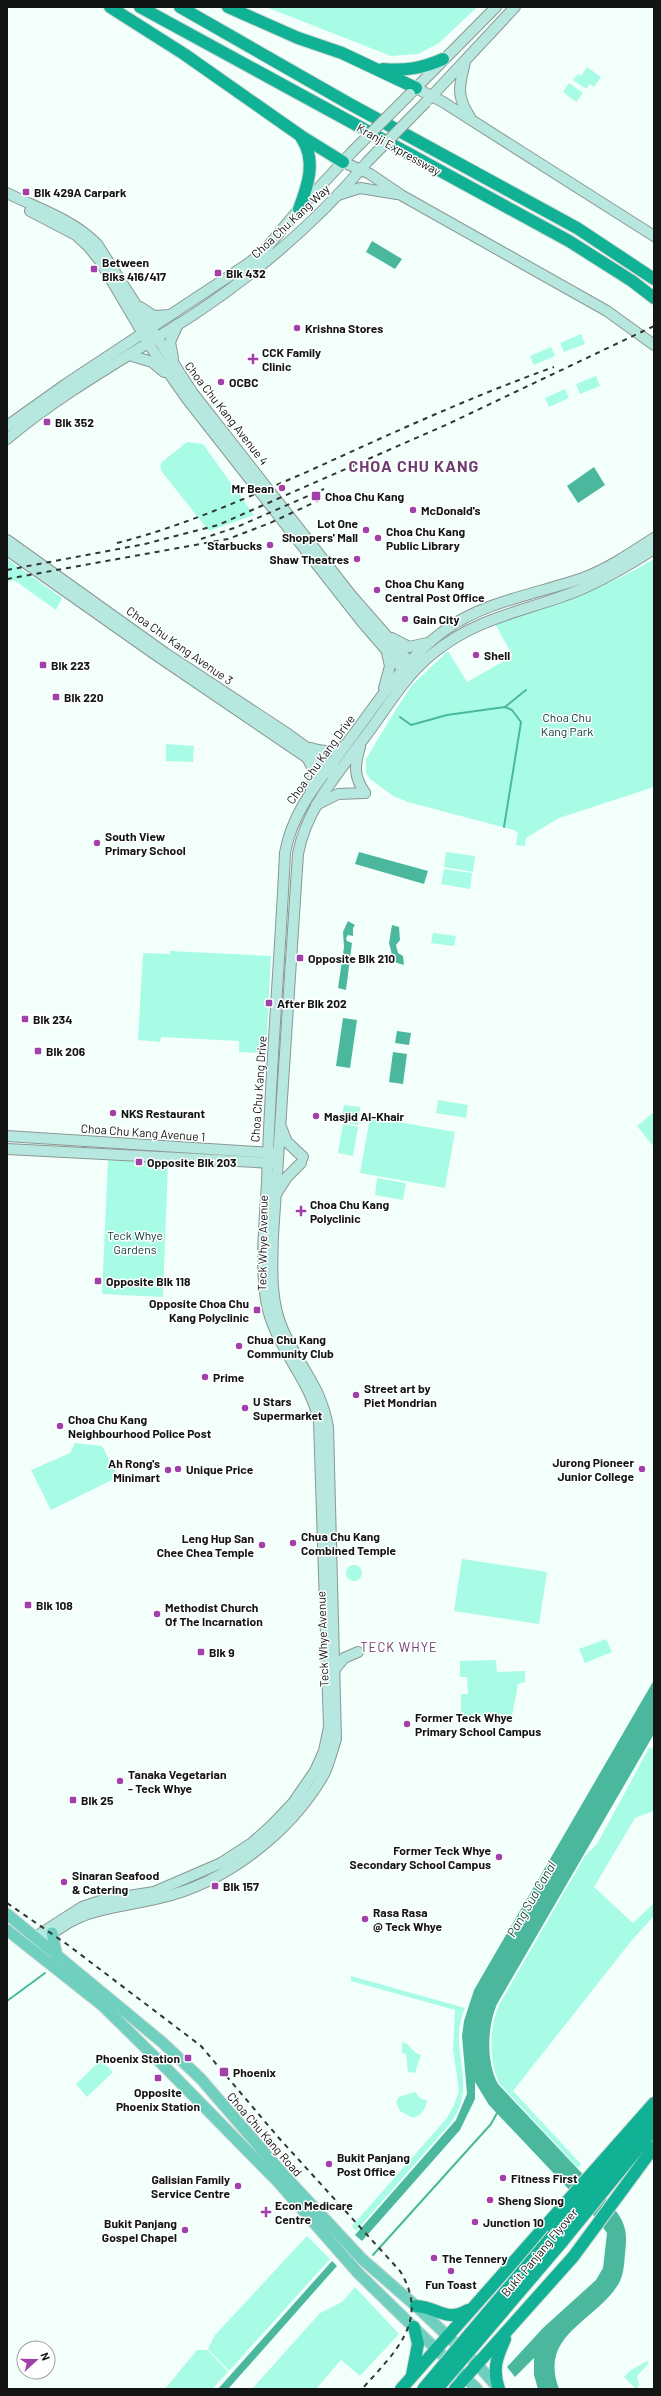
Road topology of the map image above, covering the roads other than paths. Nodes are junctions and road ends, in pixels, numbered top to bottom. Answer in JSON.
{"nodes":[{"id":1,"x":110,"y":7,"type":"edge"},
{"id":2,"x":140,"y":7,"type":"edge"},
{"id":3,"x":180,"y":7,"type":"edge"},
{"id":4,"x":228,"y":7,"type":"edge"},
{"id":5,"x":496,"y":7,"type":"edge"},
{"id":6,"x":515,"y":7,"type":"edge"},
{"id":7,"x":443,"y":58,"type":"junction"},
{"id":8,"x":465,"y":60,"type":"junction"},
{"id":9,"x":376,"y":68,"type":"junction"},
{"id":10,"x":413,"y":91,"type":"junction"},
{"id":11,"x":429,"y":99,"type":"junction"},
{"id":12,"x":471,"y":120,"type":"junction"},
{"id":13,"x":300,"y":136,"type":"junction"},
{"id":14,"x":343,"y":162,"type":"junction"},
{"id":15,"x":361,"y":170,"type":"junction"},
{"id":16,"x":7,"y":193,"type":"edge"},
{"id":17,"x":401,"y":194,"type":"junction"},
{"id":18,"x":335,"y":197,"type":"junction"},
{"id":19,"x":7,"y":200,"type":"edge"},
{"id":20,"x":299,"y":209,"type":"junction"},
{"id":21,"x":654,"y":236,"type":"edge"},
{"id":22,"x":654,"y":279,"type":"edge"},
{"id":23,"x":654,"y":298,"type":"edge"},
{"id":24,"x":132,"y":306,"type":"junction"},
{"id":25,"x":171,"y":315,"type":"junction"},
{"id":26,"x":178,"y":324,"type":"junction"},
{"id":27,"x":142,"y":333,"type":"junction"},
{"id":28,"x":152,"y":336,"type":"junction"},
{"id":29,"x":654,"y":345,"type":"edge"},
{"id":30,"x":122,"y":347,"type":"junction"},
{"id":31,"x":129,"y":355,"type":"junction"},
{"id":32,"x":174,"y":374,"type":"junction"},
{"id":33,"x":7,"y":426,"type":"edge"},
{"id":34,"x":7,"y":440,"type":"edge"},
{"id":35,"x":654,"y":538,"type":"edge"},
{"id":36,"x":7,"y":540,"type":"edge"},
{"id":37,"x":7,"y":550,"type":"edge"},
{"id":38,"x":654,"y":550,"type":"edge"},
{"id":39,"x":478,"y":611,"type":"junction"},
{"id":40,"x":489,"y":619,"type":"junction"},
{"id":41,"x":383,"y":633,"type":"junction"},
{"id":42,"x":433,"y":640,"type":"junction"},
{"id":43,"x":385,"y":649,"type":"junction"},
{"id":44,"x":409,"y":669,"type":"junction"},
{"id":45,"x":383,"y":694,"type":"junction"},
{"id":46,"x":348,"y":743,"type":"junction"},
{"id":47,"x":361,"y":743,"type":"junction"},
{"id":48,"x":304,"y":745,"type":"junction"},
{"id":49,"x":307,"y":757,"type":"junction"},
{"id":50,"x":332,"y":771,"type":"junction"},
{"id":51,"x":309,"y":795,"type":"junction"},
{"id":52,"x":316,"y":804,"type":"junction"},
{"id":53,"x":280,"y":1125,"type":"junction"},
{"id":54,"x":7,"y":1136,"type":"edge"},
{"id":55,"x":268,"y":1138,"type":"junction"},
{"id":56,"x":7,"y":1149,"type":"edge"},
{"id":57,"x":267,"y":1152,"type":"junction"},
{"id":58,"x":248,"y":1156,"type":"junction"},
{"id":59,"x":278,"y":1158,"type":"junction"},
{"id":60,"x":266,"y":1163,"type":"junction"},
{"id":61,"x":267,"y":1180,"type":"junction"},
{"id":62,"x":276,"y":1194,"type":"junction"},
{"id":63,"x":358,"y":1652,"type":"dead end"},
{"id":64,"x":335,"y":1669,"type":"junction"},
{"id":65,"x":7,"y":1914,"type":"edge"},
{"id":66,"x":7,"y":1930,"type":"edge"},
{"id":67,"x":52,"y":1933,"type":"junction"},
{"id":68,"x":36,"y":1945,"type":"junction"},
{"id":69,"x":58,"y":1958,"type":"junction"},
{"id":70,"x":174,"y":2054,"type":"junction"},
{"id":71,"x":169,"y":2071,"type":"junction"},
{"id":72,"x":201,"y":2079,"type":"junction"},
{"id":73,"x":188,"y":2090,"type":"junction"},
{"id":74,"x":654,"y":2103,"type":"edge"},
{"id":75,"x":654,"y":2113,"type":"edge"},
{"id":76,"x":654,"y":2130,"type":"edge"},
{"id":77,"x":654,"y":2147,"type":"edge"},
{"id":78,"x":558,"y":2239,"type":"junction"},
{"id":79,"x":416,"y":2306,"type":"junction"},
{"id":80,"x":473,"y":2307,"type":"junction"},
{"id":81,"x":414,"y":2327,"type":"junction"},
{"id":82,"x":510,"y":2329,"type":"junction"},
{"id":83,"x":448,"y":2337,"type":"junction"},
{"id":84,"x":437,"y":2349,"type":"junction"},
{"id":85,"x":477,"y":2364,"type":"junction"},
{"id":86,"x":466,"y":2377,"type":"junction"},
{"id":87,"x":411,"y":2378,"type":"junction"},
{"id":88,"x":401,"y":2389,"type":"edge"},
{"id":89,"x":423,"y":2389,"type":"edge"},
{"id":90,"x":437,"y":2389,"type":"edge"},
{"id":91,"x":455,"y":2389,"type":"edge"},
{"id":92,"x":477,"y":2389,"type":"edge"},
{"id":93,"x":499,"y":2389,"type":"edge"}],
"edges":[{"from":1,"to":13,"type":"highway"},
{"from":2,"to":23,"type":"highway","name":"Kranji Expressway"},
{"from":3,"to":22,"type":"highway","name":"Kranji Expressway"},
{"from":4,"to":9,"type":"highway"},
{"from":5,"to":7,"type":"main road","name":"Choa Chu Kang Way"},
{"from":6,"to":8,"type":"main road","name":"Choa Chu Kang Way"},
{"from":7,"to":9,"type":"highway"},
{"from":7,"to":10,"type":"main road","name":"Choa Chu Kang Way"},
{"from":8,"to":11,"type":"main road","name":"Choa Chu Kang Way"},
{"from":8,"to":12,"type":"main road"},
{"from":9,"to":10,"type":"highway"},
{"from":10,"to":11,"type":"main road"},
{"from":10,"to":14,"type":"main road","name":"Choa Chu Kang Way","bridge":true},
{"from":11,"to":12,"type":"main road"},
{"from":11,"to":15,"type":"main road","name":"Choa Chu Kang Way","bridge":true},
{"from":12,"to":21,"type":"main road"},
{"from":13,"to":14,"type":"highway"},
{"from":13,"to":20,"type":"highway"},
{"from":14,"to":15,"type":"main road"},
{"from":14,"to":20,"type":"main road","name":"Choa Chu Kang Way"},
{"from":15,"to":17,"type":"main road"},
{"from":15,"to":18,"type":"main road","name":"Choa Chu Kang Way"},
{"from":16,"to":24,"type":"main road","name":"Choa Chu Kang Avenue 4"},
{"from":17,"to":18,"type":"main road"},
{"from":17,"to":29,"type":"main road"},
{"from":18,"to":26,"type":"main road","name":"Choa Chu Kang Way"},
{"from":19,"to":24,"type":"main road","name":"Choa Chu Kang Avenue 4"},
{"from":20,"to":25,"type":"main road","name":"Choa Chu Kang Way"},
{"from":24,"to":25,"type":"main road"},
{"from":24,"to":27,"type":"main road","name":"Choa Chu Kang Avenue 4"},
{"from":24,"to":28,"type":"main road","name":"Choa Chu Kang Avenue 4"},
{"from":24,"to":30,"type":"main road"},
{"from":25,"to":28,"type":"main road","name":"Choa Chu Kang Way"},
{"from":26,"to":28,"type":"main road","name":"Choa Chu Kang Way"},
{"from":26,"to":32,"type":"main road"},
{"from":27,"to":28,"type":"main road","name":"Choa Chu Kang Avenue 4"},
{"from":27,"to":30,"type":"main road"},
{"from":28,"to":31,"type":"main road","name":"Choa Chu Kang Way"},
{"from":28,"to":32,"type":"main road","name":"Choa Chu Kang Avenue 4"},
{"from":30,"to":33,"type":"main road"},
{"from":31,"to":32,"type":"main road"},
{"from":31,"to":34,"type":"main road","name":"Choa Chu Kang Way"},
{"from":32,"to":41,"type":"main road","name":"Choa Chu Kang Avenue 4"},
{"from":32,"to":43,"type":"main road","name":"Choa Chu Kang Avenue 4"},
{"from":35,"to":39,"type":"main road","name":"Choa Chu Kang Drive"},
{"from":36,"to":48,"type":"main road","name":"Choa Chu Kang Avenue 3"},
{"from":37,"to":49,"type":"main road","name":"Choa Chu Kang Avenue 3"},
{"from":38,"to":40,"type":"main road","name":"Choa Chu Kang Drive"},
{"from":39,"to":40,"type":"main road"},
{"from":39,"to":42,"type":"main road","name":"Choa Chu Kang Drive"},
{"from":40,"to":44,"type":"main road","name":"Choa Chu Kang Drive"},
{"from":41,"to":42,"type":"main road"},
{"from":41,"to":44,"type":"main road","name":"Choa Chu Kang Avenue 4"},
{"from":42,"to":44,"type":"main road","name":"Choa Chu Kang Drive"},
{"from":43,"to":44,"type":"main road","name":"Choa Chu Kang Avenue 4"},
{"from":43,"to":45,"type":"main road"},
{"from":44,"to":45,"type":"main road","name":"Choa Chu Kang Drive"},
{"from":44,"to":47,"type":"main road","name":"Choa Chu Kang Drive"},
{"from":45,"to":46,"type":"main road","name":"Choa Chu Kang Drive"},
{"from":46,"to":48,"type":"main road"},
{"from":46,"to":50,"type":"main road","name":"Choa Chu Kang Drive"},
{"from":47,"to":50,"type":"main road","name":"Choa Chu Kang Drive"},
{"from":47,"to":52,"type":"main road"},
{"from":48,"to":50,"type":"main road","name":"Choa Chu Kang Avenue 3"},
{"from":49,"to":50,"type":"main road","name":"Choa Chu Kang Avenue 3"},
{"from":49,"to":51,"type":"main road"},
{"from":50,"to":51,"type":"main road","name":"Choa Chu Kang Drive"},
{"from":50,"to":52,"type":"main road","name":"Choa Chu Kang Drive"},
{"from":51,"to":55,"type":"main road","name":"Choa Chu Kang Drive"},
{"from":52,"to":53,"type":"main road","name":"Choa Chu Kang Drive"},
{"from":53,"to":59,"type":"main road","name":"Choa Chu Kang Drive"},
{"from":53,"to":62,"type":"main road"},
{"from":54,"to":58,"type":"main road","name":"Choa Chu Kang Avenue 1"},
{"from":55,"to":57,"type":"main road","name":"Choa Chu Kang Drive"},
{"from":55,"to":58,"type":"main road"},
{"from":56,"to":58,"type":"main road","name":"Choa Chu Kang Avenue 1"},
{"from":57,"to":58,"type":"main road","name":"Choa Chu Kang Avenue 1"},
{"from":57,"to":59,"type":"main road","name":"Choa Chu Kang Avenue 1"},
{"from":57,"to":60,"type":"main road","name":"Choa Chu Kang Drive"},
{"from":58,"to":60,"type":"main road","name":"Choa Chu Kang Avenue 1"},
{"from":58,"to":61,"type":"main road"},
{"from":59,"to":60,"type":"main road","name":"Choa Chu Kang Avenue 1"},
{"from":59,"to":62,"type":"main road","name":"Teck Whye Avenue"},
{"from":60,"to":61,"type":"main road","name":"Teck Whye Avenue"},
{"from":61,"to":68,"type":"main road","name":"Teck Whye Avenue"},
{"from":62,"to":64,"type":"main road","name":"Teck Whye Avenue"},
{"from":63,"to":64,"type":"main road"},
{"from":64,"to":67,"type":"main road","name":"Teck Whye Avenue"},
{"from":65,"to":68,"type":"main road","name":"Choa Chu Kang Road"},
{"from":66,"to":68,"type":"main road","name":"Choa Chu Kang Road"},
{"from":67,"to":68,"type":"main road","name":"Teck Whye Avenue"},
{"from":67,"to":69,"type":"main road"},
{"from":68,"to":69,"type":"main road","name":"Choa Chu Kang Road"},
{"from":68,"to":71,"type":"main road","name":"Choa Chu Kang Road"},
{"from":69,"to":70,"type":"main road","name":"Choa Chu Kang Road"},
{"from":70,"to":71,"type":"main road"},
{"from":70,"to":72,"type":"main road","name":"Choa Chu Kang Road"},
{"from":71,"to":73,"type":"main road","name":"Choa Chu Kang Road"},
{"from":72,"to":73,"type":"main road"},
{"from":72,"to":79,"type":"main road","name":"Choa Chu Kang Road"},
{"from":73,"to":81,"type":"main road","name":"Choa Chu Kang Road"},
{"from":74,"to":80,"type":"highway"},
{"from":75,"to":78,"type":"highway","name":"Bukit Panjang Flyover"},
{"from":76,"to":78,"type":"highway","name":"Bukit Panjang Flyover"},
{"from":77,"to":82,"type":"highway"},
{"from":78,"to":89,"type":"highway","name":"Bukit Panjang Flyover","bridge":true},
{"from":78,"to":90,"type":"highway","name":"Bukit Panjang Flyover","bridge":true},
{"from":79,"to":80,"type":"highway"},
{"from":79,"to":83,"type":"main road","name":"Choa Chu Kang Road"},
{"from":80,"to":83,"type":"highway"},
{"from":81,"to":84,"type":"main road","name":"Choa Chu Kang Road"},
{"from":81,"to":87,"type":"highway"},
{"from":82,"to":85,"type":"highway"},
{"from":82,"to":93,"type":"highway"},
{"from":83,"to":84,"type":"highway"},
{"from":83,"to":85,"type":"main road","name":"Choa Chu Kang Road"},
{"from":84,"to":86,"type":"main road","name":"Choa Chu Kang Road"},
{"from":84,"to":87,"type":"highway"},
{"from":85,"to":86,"type":"highway"},
{"from":85,"to":93,"type":"main road","name":"Choa Chu Kang Road"},
{"from":86,"to":91,"type":"highway"},
{"from":86,"to":92,"type":"main road","name":"Choa Chu Kang Road"},
{"from":87,"to":88,"type":"highway"}]}
